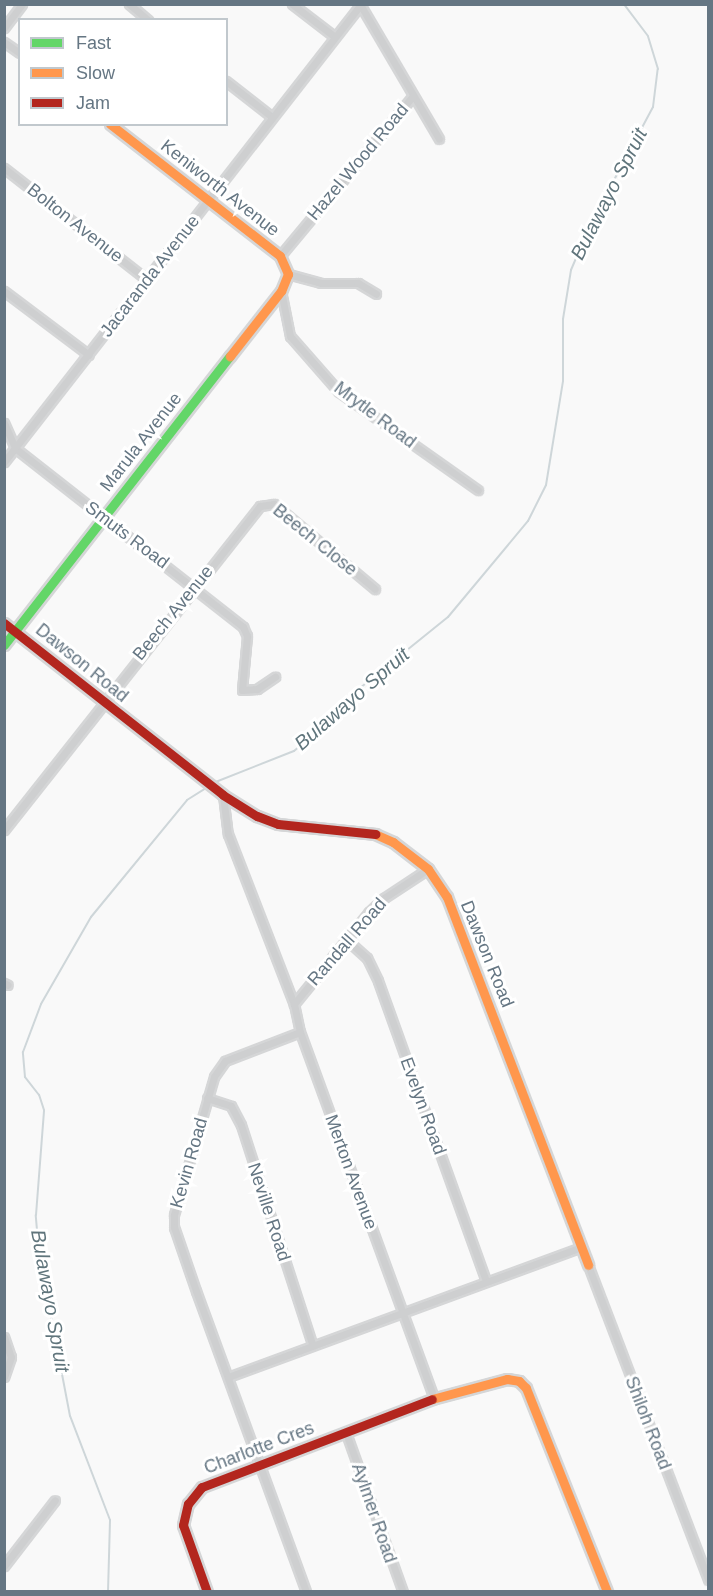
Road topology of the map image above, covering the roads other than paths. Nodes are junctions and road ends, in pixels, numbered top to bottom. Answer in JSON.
{"nodes":[{"id":1,"x":22,"y":4,"type":"edge"},
{"id":2,"x":129,"y":4,"type":"edge"},
{"id":3,"x":292,"y":4,"type":"edge"},
{"id":4,"x":361,"y":5,"type":"edge"},
{"id":5,"x":146,"y":18,"type":"edge"},
{"id":6,"x":4,"y":28,"type":"edge"},
{"id":7,"x":334,"y":37,"type":"junction"},
{"id":8,"x":4,"y":42,"type":"edge"},
{"id":9,"x":18,"y":52,"type":"edge"},
{"id":10,"x":228,"y":83,"type":"edge"},
{"id":11,"x":413,"y":96,"type":"junction"},
{"id":12,"x":272,"y":117,"type":"junction"},
{"id":13,"x":113,"y":126,"type":"edge"},
{"id":14,"x":439,"y":139,"type":"dead end"},
{"id":15,"x":4,"y":168,"type":"edge"},
{"id":16,"x":208,"y":201,"type":"junction"},
{"id":17,"x":280,"y":256,"type":"junction"},
{"id":18,"x":288,"y":274,"type":"junction"},
{"id":19,"x":145,"y":278,"type":"junction"},
{"id":20,"x":4,"y":291,"type":"edge"},
{"id":21,"x":280,"y":291,"type":"junction"},
{"id":22,"x":376,"y":294,"type":"dead end"},
{"id":23,"x":89,"y":355,"type":"junction"},
{"id":24,"x":4,"y":423,"type":"edge"},
{"id":25,"x":15,"y":448,"type":"junction"},
{"id":26,"x":4,"y":462,"type":"edge"},
{"id":27,"x":478,"y":490,"type":"dead end"},
{"id":28,"x":255,"y":511,"type":"joint"},
{"id":29,"x":103,"y":518,"type":"junction"},
{"id":30,"x":194,"y":586,"type":"junction"},
{"id":31,"x":375,"y":589,"type":"dead end"},
{"id":32,"x":4,"y":623,"type":"edge"},
{"id":33,"x":15,"y":631,"type":"junction"},
{"id":34,"x":4,"y":645,"type":"edge"},
{"id":35,"x":274,"y":677,"type":"dead end"},
{"id":36,"x":103,"y":701,"type":"junction"},
{"id":37,"x":223,"y":795,"type":"junction"},
{"id":38,"x":4,"y":830,"type":"edge"},
{"id":39,"x":428,"y":869,"type":"junction"},
{"id":40,"x":347,"y":940,"type":"junction"},
{"id":41,"x":294,"y":1004,"type":"junction"},
{"id":42,"x":300,"y":1032,"type":"junction"},
{"id":43,"x":207,"y":1098,"type":"junction"},
{"id":44,"x":581,"y":1247,"type":"junction"},
{"id":45,"x":588,"y":1265,"type":"joint"},
{"id":46,"x":486,"y":1281,"type":"junction"},
{"id":47,"x":402,"y":1313,"type":"junction"},
{"id":48,"x":4,"y":1337,"type":"edge"},
{"id":49,"x":312,"y":1344,"type":"junction"},
{"id":50,"x":4,"y":1377,"type":"edge"},
{"id":51,"x":228,"y":1377,"type":"junction"},
{"id":52,"x":434,"y":1398,"type":"junction"},
{"id":53,"x":346,"y":1434,"type":"junction"},
{"id":54,"x":260,"y":1463,"type":"junction"},
{"id":55,"x":55,"y":1500,"type":"dead end"},
{"id":56,"x":4,"y":1566,"type":"edge"},
{"id":57,"x":708,"y":1580,"type":"edge"},
{"id":58,"x":207,"y":1592,"type":"edge"},
{"id":59,"x":306,"y":1592,"type":"edge"},
{"id":60,"x":403,"y":1592,"type":"edge"},
{"id":61,"x":607,"y":1592,"type":"edge"}],
"edges":[{"from":1,"to":6,"type":"street"},
{"from":2,"to":5,"type":"street"},
{"from":3,"to":7,"type":"street"},
{"from":4,"to":7,"type":"street","name":"Jacaranda Avenue"},
{"from":4,"to":11,"type":"street"},
{"from":7,"to":12,"type":"street","name":"Jacaranda Avenue"},
{"from":8,"to":9,"type":"street"},
{"from":10,"to":12,"type":"street"},
{"from":11,"to":14,"type":"street"},
{"from":11,"to":17,"type":"street","name":"Hazel Wood Road"},
{"from":12,"to":16,"type":"street","name":"Jacaranda Avenue"},
{"from":13,"to":16,"type":"street","name":"Keniworth Avenue"},
{"from":15,"to":19,"type":"street","name":"Bolton Avenue"},
{"from":16,"to":17,"type":"street","name":"Keniworth Avenue"},
{"from":16,"to":19,"type":"street","name":"Jacaranda Avenue"},
{"from":17,"to":18,"type":"street"},
{"from":18,"to":21,"type":"street","name":"Marula Avenue"},
{"from":18,"to":22,"type":"street"},
{"from":19,"to":23,"type":"street","name":"Jacaranda Avenue"},
{"from":20,"to":23,"type":"street"},
{"from":21,"to":27,"type":"street","name":"Mrytle Road"},
{"from":21,"to":29,"type":"street","name":"Marula Avenue"},
{"from":23,"to":25,"type":"street","name":"Jacaranda Avenue"},
{"from":24,"to":25,"type":"street"},
{"from":25,"to":26,"type":"street","name":"Jacaranda Avenue"},
{"from":25,"to":29,"type":"street","name":"Smuts Road"},
{"from":28,"to":30,"type":"street","name":"Beech Avenue"},
{"from":28,"to":31,"type":"street","name":"Beech Close"},
{"from":29,"to":30,"type":"street","name":"Smuts Road"},
{"from":29,"to":33,"type":"street","name":"Marula Avenue"},
{"from":30,"to":35,"type":"street","name":"Smuts Road"},
{"from":30,"to":36,"type":"street","name":"Beech Avenue"},
{"from":32,"to":33,"type":"street","name":"Dawson Road"},
{"from":33,"to":34,"type":"street","name":"Marula Avenue"},
{"from":33,"to":36,"type":"street","name":"Dawson Road"},
{"from":36,"to":37,"type":"street","name":"Dawson Road"},
{"from":36,"to":38,"type":"street","name":"Beech Avenue"},
{"from":37,"to":39,"type":"street","name":"Dawson Road"},
{"from":37,"to":41,"type":"street"},
{"from":39,"to":40,"type":"street","name":"Randall Road"},
{"from":39,"to":44,"type":"street","name":"Dawson Road"},
{"from":40,"to":41,"type":"street","name":"Randall Road"},
{"from":40,"to":46,"type":"street","name":"Evelyn Road"},
{"from":41,"to":42,"type":"street"},
{"from":42,"to":43,"type":"street","name":"Kevin Road"},
{"from":42,"to":47,"type":"street","name":"Merton Avenue"},
{"from":43,"to":49,"type":"street","name":"Neville Road"},
{"from":43,"to":51,"type":"street","name":"Kevin Road"},
{"from":44,"to":45,"type":"street","name":"Dawson Road"},
{"from":44,"to":46,"type":"street"},
{"from":45,"to":57,"type":"street","name":"Shiloh Road"},
{"from":46,"to":47,"type":"street"},
{"from":47,"to":49,"type":"street"},
{"from":47,"to":52,"type":"street"},
{"from":48,"to":50,"type":"street"},
{"from":49,"to":51,"type":"street"},
{"from":51,"to":54,"type":"street","name":"Kevin Road"},
{"from":52,"to":53,"type":"street","name":"Charlotte Cres"},
{"from":52,"to":61,"type":"street","name":"Charlotte Cres"},
{"from":53,"to":54,"type":"street","name":"Charlotte Cres"},
{"from":53,"to":60,"type":"street","name":"Aylmer Road"},
{"from":54,"to":58,"type":"street","name":"Charlotte Cres"},
{"from":54,"to":59,"type":"street","name":"Kevin Road"},
{"from":55,"to":56,"type":"street"}]}
